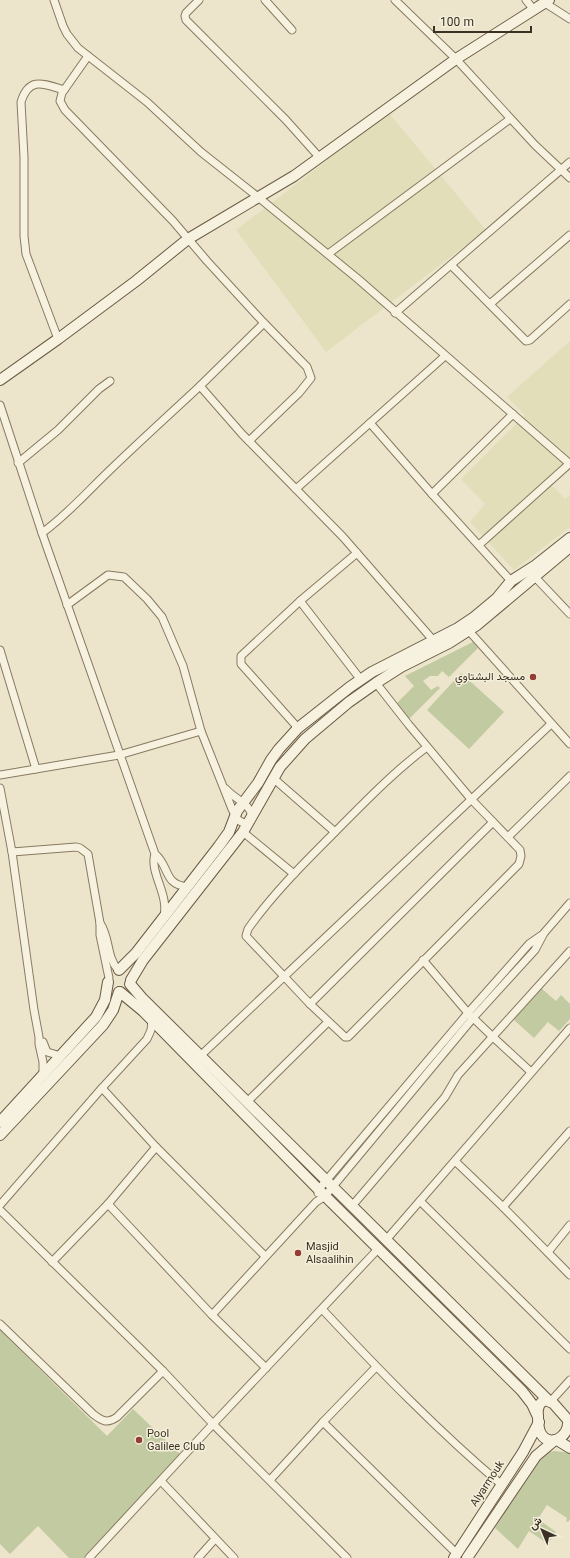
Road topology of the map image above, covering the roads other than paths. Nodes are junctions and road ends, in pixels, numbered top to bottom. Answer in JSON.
{"nodes":[{"id":1,"x":54,"y":0,"type":"edge"},
{"id":2,"x":199,"y":0,"type":"edge"},
{"id":3,"x":265,"y":0,"type":"edge"},
{"id":4,"x":395,"y":0,"type":"edge"},
{"id":5,"x":526,"y":0,"type":"edge"},
{"id":6,"x":547,"y":1,"type":"edge"},
{"id":7,"x":534,"y":10,"type":"junction"},
{"id":8,"x":570,"y":19,"type":"edge"},
{"id":9,"x":292,"y":30,"type":"dead end"},
{"id":10,"x":88,"y":56,"type":"junction"},
{"id":11,"x":456,"y":60,"type":"junction"},
{"id":12,"x":64,"y":90,"type":"junction"},
{"id":13,"x":510,"y":119,"type":"junction"},
{"id":14,"x":320,"y":158,"type":"junction"},
{"id":15,"x":570,"y":162,"type":"edge"},
{"id":16,"x":562,"y":169,"type":"junction"},
{"id":17,"x":570,"y":178,"type":"edge"},
{"id":18,"x":258,"y":197,"type":"junction"},
{"id":19,"x":570,"y":235,"type":"edge"},
{"id":20,"x":188,"y":239,"type":"junction"},
{"id":21,"x":328,"y":254,"type":"junction"},
{"id":22,"x":451,"y":265,"type":"junction"},
{"id":23,"x":490,"y":304,"type":"junction"},
{"id":24,"x":570,"y":304,"type":"edge"},
{"id":25,"x":395,"y":313,"type":"junction"},
{"id":26,"x":264,"y":322,"type":"junction"},
{"id":27,"x":58,"y":339,"type":"junction"},
{"id":28,"x":445,"y":356,"type":"junction"},
{"id":29,"x":0,"y":380,"type":"edge"},
{"id":30,"x":110,"y":381,"type":"dead end"},
{"id":31,"x":200,"y":386,"type":"junction"},
{"id":32,"x":0,"y":405,"type":"edge"},
{"id":33,"x":513,"y":414,"type":"junction"},
{"id":34,"x":370,"y":423,"type":"junction"},
{"id":35,"x":249,"y":441,"type":"junction"},
{"id":36,"x":18,"y":463,"type":"junction"},
{"id":37,"x":570,"y":464,"type":"edge"},
{"id":38,"x":296,"y":489,"type":"junction"},
{"id":39,"x":432,"y":494,"type":"junction"},
{"id":40,"x":42,"y":533,"type":"junction"},
{"id":41,"x":570,"y":538,"type":"edge"},
{"id":42,"x":479,"y":545,"type":"junction"},
{"id":43,"x":570,"y":547,"type":"edge"},
{"id":44,"x":357,"y":553,"type":"junction"},
{"id":45,"x":534,"y":576,"type":"junction"},
{"id":46,"x":511,"y":581,"type":"junction"},
{"id":47,"x":519,"y":589,"type":"junction"},
{"id":48,"x":300,"y":601,"type":"junction"},
{"id":49,"x":67,"y":605,"type":"junction"},
{"id":50,"x":570,"y":614,"type":"edge"},
{"id":51,"x":469,"y":631,"type":"junction"},
{"id":52,"x":433,"y":640,"type":"junction"},
{"id":53,"x":0,"y":650,"type":"edge"},
{"id":54,"x":361,"y":680,"type":"junction"},
{"id":55,"x":376,"y":682,"type":"junction"},
{"id":56,"x":551,"y":724,"type":"junction"},
{"id":57,"x":298,"y":728,"type":"junction"},
{"id":58,"x":201,"y":731,"type":"junction"},
{"id":59,"x":570,"y":744,"type":"edge"},
{"id":60,"x":427,"y":747,"type":"junction"},
{"id":61,"x":119,"y":755,"type":"junction"},
{"id":62,"x":36,"y":769,"type":"junction"},
{"id":63,"x":0,"y":775,"type":"edge"},
{"id":64,"x":570,"y":776,"type":"edge"},
{"id":65,"x":273,"y":778,"type":"junction"},
{"id":66,"x":224,"y":787,"type":"junction"},
{"id":67,"x":0,"y":788,"type":"edge"},
{"id":68,"x":471,"y":799,"type":"junction"},
{"id":69,"x":243,"y":803,"type":"junction"},
{"id":70,"x":235,"y":816,"type":"junction"},
{"id":71,"x":251,"y":819,"type":"junction"},
{"id":72,"x":493,"y":822,"type":"junction"},
{"id":73,"x":242,"y":832,"type":"junction"},
{"id":74,"x":335,"y":832,"type":"junction"},
{"id":75,"x":508,"y":837,"type":"junction"},
{"id":76,"x":12,"y":852,"type":"junction"},
{"id":77,"x":155,"y":854,"type":"junction"},
{"id":78,"x":294,"y":874,"type":"junction"},
{"id":79,"x":188,"y":887,"type":"junction"},
{"id":80,"x":570,"y":903,"type":"edge"},
{"id":81,"x":164,"y":917,"type":"junction"},
{"id":82,"x":100,"y":923,"type":"junction"},
{"id":83,"x":570,"y":952,"type":"edge"},
{"id":84,"x":423,"y":960,"type":"junction"},
{"id":85,"x":119,"y":970,"type":"junction"},
{"id":86,"x":283,"y":976,"type":"junction"},
{"id":87,"x":108,"y":980,"type":"junction"},
{"id":88,"x":130,"y":982,"type":"junction"},
{"id":89,"x":120,"y":992,"type":"junction"},
{"id":90,"x":310,"y":1004,"type":"junction"},
{"id":91,"x":471,"y":1015,"type":"junction"},
{"id":92,"x":155,"y":1017,"type":"junction"},
{"id":93,"x":328,"y":1022,"type":"junction"},
{"id":94,"x":570,"y":1028,"type":"edge"},
{"id":95,"x":169,"y":1031,"type":"junction"},
{"id":96,"x":39,"y":1037,"type":"junction"},
{"id":97,"x":492,"y":1037,"type":"junction"},
{"id":98,"x":147,"y":1040,"type":"junction"},
{"id":99,"x":61,"y":1056,"type":"junction"},
{"id":100,"x":197,"y":1059,"type":"junction"},
{"id":101,"x":531,"y":1072,"type":"junction"},
{"id":102,"x":43,"y":1076,"type":"junction"},
{"id":103,"x":102,"y":1088,"type":"junction"},
{"id":104,"x":247,"y":1102,"type":"junction"},
{"id":105,"x":0,"y":1122,"type":"edge"},
{"id":106,"x":570,"y":1131,"type":"edge"},
{"id":107,"x":0,"y":1135,"type":"edge"},
{"id":108,"x":156,"y":1147,"type":"junction"},
{"id":109,"x":455,"y":1162,"type":"junction"},
{"id":110,"x":329,"y":1184,"type":"junction"},
{"id":111,"x":322,"y":1193,"type":"junction"},
{"id":112,"x":420,"y":1201,"type":"junction"},
{"id":113,"x":108,"y":1204,"type":"junction"},
{"id":114,"x":0,"y":1206,"type":"edge"},
{"id":115,"x":352,"y":1206,"type":"junction"},
{"id":116,"x":503,"y":1207,"type":"junction"},
{"id":117,"x":0,"y":1210,"type":"edge"},
{"id":118,"x":570,"y":1225,"type":"edge"},
{"id":119,"x":386,"y":1240,"type":"junction"},
{"id":120,"x":379,"y":1248,"type":"junction"},
{"id":121,"x":548,"y":1252,"type":"junction"},
{"id":122,"x":264,"y":1256,"type":"junction"},
{"id":123,"x":52,"y":1262,"type":"junction"},
{"id":124,"x":570,"y":1275,"type":"edge"},
{"id":125,"x":322,"y":1309,"type":"junction"},
{"id":126,"x":212,"y":1314,"type":"junction"},
{"id":127,"x":0,"y":1324,"type":"edge"},
{"id":128,"x":570,"y":1349,"type":"edge"},
{"id":129,"x":376,"y":1367,"type":"junction"},
{"id":130,"x":266,"y":1368,"type":"junction"},
{"id":131,"x":163,"y":1371,"type":"junction"},
{"id":132,"x":570,"y":1380,"type":"edge"},
{"id":133,"x":562,"y":1391,"type":"junction"},
{"id":134,"x":549,"y":1401,"type":"junction"},
{"id":135,"x":565,"y":1416,"type":"edge"},
{"id":136,"x":538,"y":1420,"type":"junction"},
{"id":137,"x":323,"y":1422,"type":"junction"},
{"id":138,"x":213,"y":1424,"type":"junction"},
{"id":139,"x":556,"y":1440,"type":"junction"},
{"id":140,"x":570,"y":1448,"type":"edge"},
{"id":141,"x":270,"y":1480,"type":"junction"},
{"id":142,"x":161,"y":1481,"type":"junction"},
{"id":143,"x":502,"y":1485,"type":"junction"},
{"id":144,"x":215,"y":1539,"type":"junction"},
{"id":145,"x":456,"y":1556,"type":"edge"},
{"id":146,"x":89,"y":1558,"type":"edge"},
{"id":147,"x":198,"y":1558,"type":"edge"},
{"id":148,"x":234,"y":1558,"type":"edge"},
{"id":149,"x":347,"y":1558,"type":"edge"},
{"id":150,"x":467,"y":1558,"type":"edge"}],
"edges":[{"from":1,"to":10,"type":"street"},
{"from":2,"to":14,"type":"street"},
{"from":3,"to":9,"type":"street"},
{"from":4,"to":11,"type":"street"},
{"from":5,"to":7,"type":"street"},
{"from":6,"to":7,"type":"street"},
{"from":6,"to":8,"type":"street"},
{"from":7,"to":11,"type":"street"},
{"from":10,"to":12,"type":"street"},
{"from":10,"to":18,"type":"street"},
{"from":11,"to":13,"type":"street"},
{"from":11,"to":14,"type":"street"},
{"from":12,"to":20,"type":"street"},
{"from":12,"to":27,"type":"street"},
{"from":13,"to":16,"type":"street"},
{"from":13,"to":21,"type":"street"},
{"from":14,"to":18,"type":"street"},
{"from":15,"to":16,"type":"street"},
{"from":16,"to":17,"type":"street"},
{"from":16,"to":22,"type":"street"},
{"from":18,"to":20,"type":"street"},
{"from":18,"to":21,"type":"street"},
{"from":19,"to":23,"type":"street"},
{"from":20,"to":26,"type":"street"},
{"from":20,"to":27,"type":"street"},
{"from":21,"to":25,"type":"street"},
{"from":22,"to":23,"type":"street"},
{"from":22,"to":25,"type":"street"},
{"from":23,"to":24,"type":"street"},
{"from":25,"to":28,"type":"street"},
{"from":26,"to":31,"type":"street"},
{"from":26,"to":35,"type":"street"},
{"from":27,"to":29,"type":"street"},
{"from":28,"to":33,"type":"street"},
{"from":28,"to":34,"type":"street"},
{"from":30,"to":36,"type":"street"},
{"from":31,"to":35,"type":"street"},
{"from":31,"to":40,"type":"street"},
{"from":32,"to":36,"type":"street"},
{"from":33,"to":37,"type":"street"},
{"from":33,"to":39,"type":"street"},
{"from":34,"to":38,"type":"street"},
{"from":34,"to":39,"type":"street"},
{"from":35,"to":38,"type":"street"},
{"from":36,"to":40,"type":"street"},
{"from":37,"to":42,"type":"street"},
{"from":38,"to":44,"type":"street"},
{"from":39,"to":42,"type":"street"},
{"from":40,"to":49,"type":"street"},
{"from":41,"to":46,"type":"street"},
{"from":42,"to":46,"type":"street"},
{"from":43,"to":45,"type":"street"},
{"from":44,"to":48,"type":"street"},
{"from":44,"to":52,"type":"street"},
{"from":45,"to":47,"type":"street"},
{"from":45,"to":50,"type":"street"},
{"from":46,"to":47,"type":"street"},
{"from":46,"to":52,"type":"street"},
{"from":47,"to":51,"type":"street"},
{"from":48,"to":54,"type":"street"},
{"from":48,"to":57,"type":"street"},
{"from":49,"to":58,"type":"street"},
{"from":49,"to":61,"type":"street"},
{"from":51,"to":55,"type":"street"},
{"from":51,"to":56,"type":"street"},
{"from":52,"to":54,"type":"street"},
{"from":53,"to":62,"type":"street"},
{"from":54,"to":57,"type":"street"},
{"from":55,"to":60,"type":"street"},
{"from":55,"to":65,"type":"street"},
{"from":56,"to":59,"type":"street"},
{"from":56,"to":68,"type":"street"},
{"from":57,"to":69,"type":"street"},
{"from":58,"to":61,"type":"street"},
{"from":58,"to":66,"type":"street"},
{"from":60,"to":68,"type":"street"},
{"from":60,"to":74,"type":"street"},
{"from":61,"to":62,"type":"street"},
{"from":61,"to":77,"type":"street"},
{"from":62,"to":63,"type":"street"},
{"from":64,"to":75,"type":"street"},
{"from":65,"to":71,"type":"street"},
{"from":65,"to":74,"type":"street"},
{"from":66,"to":69,"type":"street"},
{"from":66,"to":70,"type":"street"},
{"from":67,"to":76,"type":"street"},
{"from":68,"to":72,"type":"street"},
{"from":68,"to":86,"type":"street"},
{"from":69,"to":70,"type":"street"},
{"from":69,"to":71,"type":"street"},
{"from":70,"to":71,"type":"street"},
{"from":70,"to":79,"type":"street"},
{"from":71,"to":73,"type":"street"},
{"from":72,"to":75,"type":"street"},
{"from":72,"to":90,"type":"street"},
{"from":73,"to":78,"type":"street"},
{"from":73,"to":88,"type":"street"},
{"from":74,"to":78,"type":"street"},
{"from":75,"to":84,"type":"street"},
{"from":76,"to":82,"type":"street"},
{"from":76,"to":96,"type":"street"},
{"from":77,"to":79,"type":"street"},
{"from":77,"to":81,"type":"street"},
{"from":78,"to":86,"type":"street"},
{"from":79,"to":81,"type":"street"},
{"from":80,"to":91,"type":"street"},
{"from":81,"to":85,"type":"street"},
{"from":82,"to":85,"type":"street"},
{"from":82,"to":87,"type":"street"},
{"from":83,"to":97,"type":"street"},
{"from":84,"to":91,"type":"street"},
{"from":84,"to":93,"type":"street"},
{"from":85,"to":87,"type":"street"},
{"from":85,"to":88,"type":"street"},
{"from":86,"to":90,"type":"street"},
{"from":86,"to":100,"type":"street"},
{"from":87,"to":89,"type":"street"},
{"from":87,"to":99,"type":"street"},
{"from":88,"to":89,"type":"street"},
{"from":88,"to":92,"type":"street"},
{"from":89,"to":92,"type":"street"},
{"from":89,"to":107,"type":"street"},
{"from":90,"to":93,"type":"street"},
{"from":91,"to":97,"type":"street"},
{"from":91,"to":110,"type":"street"},
{"from":92,"to":95,"type":"street"},
{"from":92,"to":98,"type":"street"},
{"from":93,"to":104,"type":"street"},
{"from":94,"to":101,"type":"street"},
{"from":95,"to":98,"type":"street"},
{"from":95,"to":100,"type":"street"},
{"from":96,"to":99,"type":"street"},
{"from":96,"to":102,"type":"street"},
{"from":97,"to":101,"type":"street"},
{"from":97,"to":115,"type":"street"},
{"from":98,"to":103,"type":"street"},
{"from":99,"to":102,"type":"street"},
{"from":100,"to":104,"type":"street"},
{"from":100,"to":111,"type":"street"},
{"from":101,"to":109,"type":"street"},
{"from":102,"to":105,"type":"street"},
{"from":103,"to":108,"type":"street"},
{"from":103,"to":114,"type":"street"},
{"from":104,"to":110,"type":"street"},
{"from":106,"to":116,"type":"street"},
{"from":108,"to":113,"type":"street"},
{"from":108,"to":122,"type":"street"},
{"from":109,"to":112,"type":"street"},
{"from":109,"to":116,"type":"street"},
{"from":110,"to":111,"type":"street"},
{"from":110,"to":115,"type":"street"},
{"from":111,"to":120,"type":"street"},
{"from":111,"to":122,"type":"street"},
{"from":112,"to":119,"type":"street"},
{"from":112,"to":128,"type":"street"},
{"from":113,"to":123,"type":"street"},
{"from":113,"to":126,"type":"street"},
{"from":115,"to":119,"type":"street"},
{"from":116,"to":121,"type":"street"},
{"from":117,"to":123,"type":"street"},
{"from":118,"to":121,"type":"street"},
{"from":119,"to":134,"type":"street"},
{"from":120,"to":125,"type":"street"},
{"from":120,"to":136,"type":"street"},
{"from":121,"to":124,"type":"street"},
{"from":122,"to":126,"type":"street"},
{"from":123,"to":131,"type":"street"},
{"from":125,"to":129,"type":"street"},
{"from":125,"to":130,"type":"street"},
{"from":126,"to":130,"type":"street"},
{"from":127,"to":131,"type":"street"},
{"from":129,"to":137,"type":"street"},
{"from":129,"to":143,"type":"street"},
{"from":130,"to":138,"type":"street"},
{"from":131,"to":138,"type":"street"},
{"from":132,"to":133,"type":"street"},
{"from":133,"to":134,"type":"street"},
{"from":133,"to":135,"type":"street"},
{"from":134,"to":135,"type":"street"},
{"from":134,"to":136,"type":"street"},
{"from":135,"to":139,"type":"street"},
{"from":136,"to":139,"type":"street"},
{"from":136,"to":143,"type":"street","name":"Alyarmouk"},
{"from":137,"to":141,"type":"street"},
{"from":137,"to":145,"type":"street"},
{"from":138,"to":141,"type":"street"},
{"from":138,"to":142,"type":"street"},
{"from":139,"to":140,"type":"street"},
{"from":139,"to":150,"type":"street"},
{"from":141,"to":149,"type":"street"},
{"from":142,"to":144,"type":"street"},
{"from":142,"to":146,"type":"street"},
{"from":143,"to":145,"type":"street","name":"Alyarmouk"},
{"from":144,"to":147,"type":"street"},
{"from":144,"to":148,"type":"street"}]}
